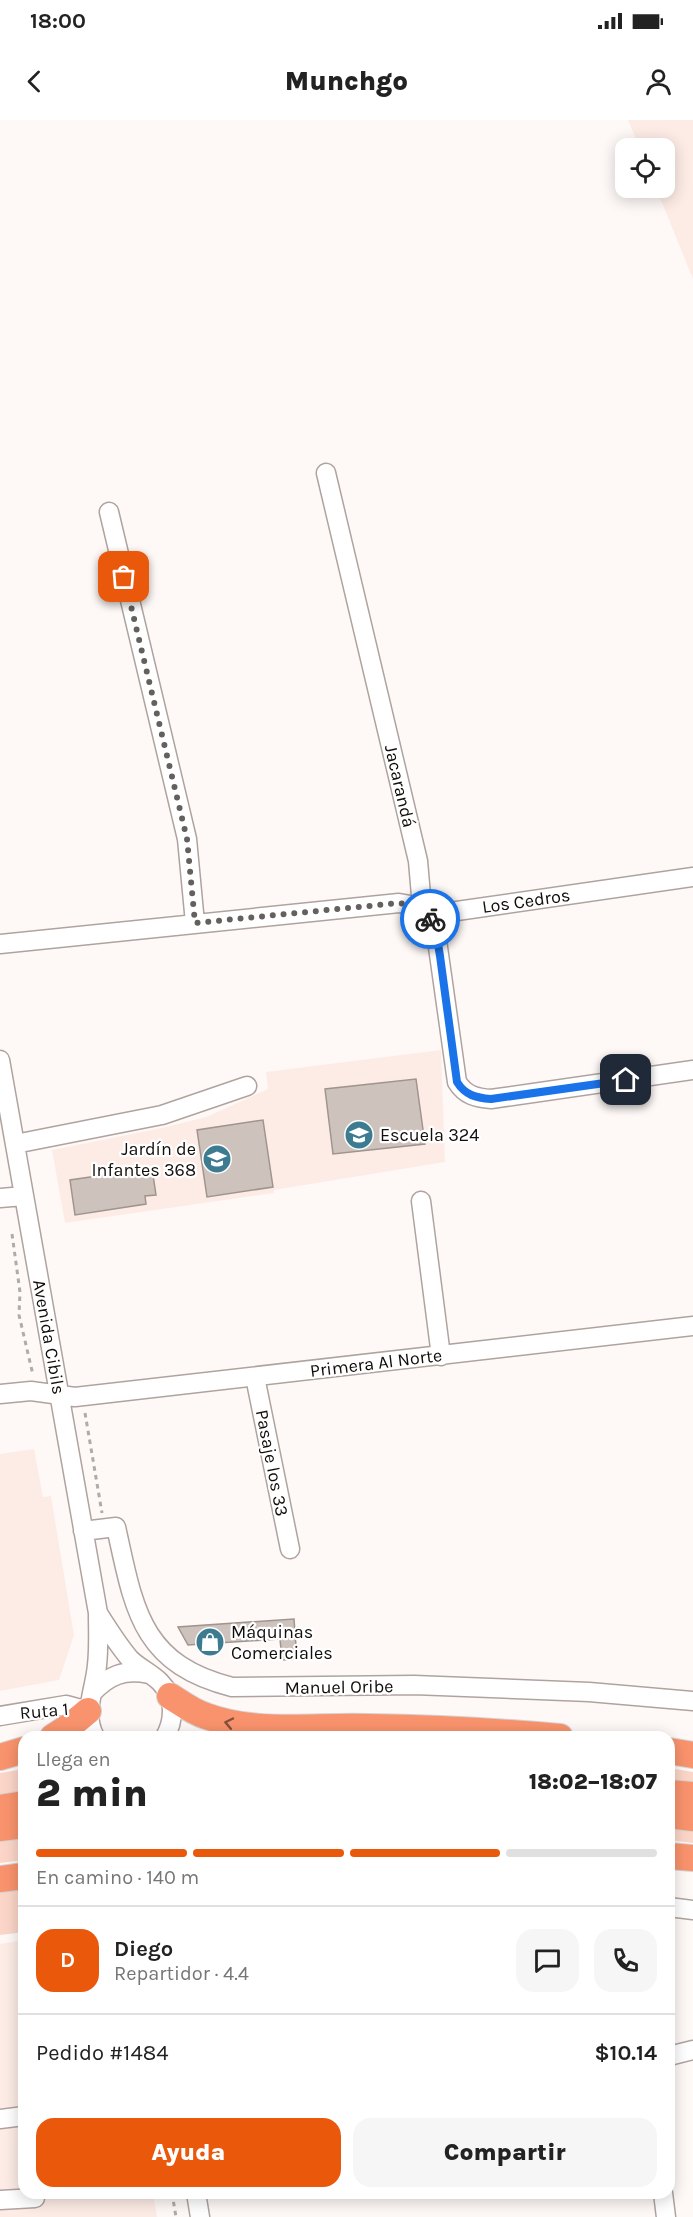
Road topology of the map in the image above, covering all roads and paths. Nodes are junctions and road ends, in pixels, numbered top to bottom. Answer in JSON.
{"nodes":[{"id":1,"x":326,"y":473,"type":"dead end"},
{"id":2,"x":109,"y":512,"type":"dead end"},
{"id":3,"x":693,"y":877,"type":"edge"},
{"id":4,"x":422,"y":907,"type":"junction"},
{"id":5,"x":195,"y":923,"type":"junction"},
{"id":6,"x":0,"y":944,"type":"edge"},
{"id":7,"x":0,"y":1060,"type":"edge"},
{"id":8,"x":693,"y":1070,"type":"edge"},
{"id":9,"x":247,"y":1086,"type":"dead end"},
{"id":10,"x":15,"y":1144,"type":"junction"},
{"id":11,"x":24,"y":1196,"type":"junction"},
{"id":12,"x":0,"y":1198,"type":"edge"},
{"id":13,"x":421,"y":1201,"type":"dead end"},
{"id":14,"x":693,"y":1326,"type":"edge"},
{"id":15,"x":441,"y":1356,"type":"junction"},
{"id":16,"x":255,"y":1377,"type":"junction"},
{"id":17,"x":0,"y":1394,"type":"edge"},
{"id":18,"x":60,"y":1395,"type":"junction"},
{"id":19,"x":83,"y":1531,"type":"junction"},
{"id":20,"x":290,"y":1549,"type":"dead end"},
{"id":21,"x":98,"y":1613,"type":"junction"},
{"id":22,"x":149,"y":1674,"type":"junction"},
{"id":23,"x":170,"y":1696,"type":"junction"},
{"id":24,"x":693,"y":1701,"type":"edge"},
{"id":25,"x":90,"y":1702,"type":"junction"},
{"id":26,"x":0,"y":1716,"type":"edge"},
{"id":27,"x":62,"y":1731,"type":"edge"},
{"id":28,"x":92,"y":1731,"type":"edge"},
{"id":29,"x":168,"y":1731,"type":"edge"},
{"id":30,"x":478,"y":1731,"type":"edge"},
{"id":31,"x":18,"y":1752,"type":"edge"},
{"id":32,"x":675,"y":1752,"type":"edge"},
{"id":33,"x":693,"y":1755,"type":"edge"},
{"id":34,"x":0,"y":1757,"type":"edge"},
{"id":35,"x":675,"y":1794,"type":"edge"},
{"id":36,"x":693,"y":1795,"type":"edge"},
{"id":37,"x":18,"y":1805,"type":"edge"},
{"id":38,"x":0,"y":1808,"type":"edge"},
{"id":39,"x":675,"y":1816,"type":"edge"},
{"id":40,"x":693,"y":1818,"type":"edge"},
{"id":41,"x":18,"y":1826,"type":"edge"},
{"id":42,"x":0,"y":1828,"type":"edge"},
{"id":43,"x":675,"y":1856,"type":"edge"},
{"id":44,"x":693,"y":1858,"type":"edge"},
{"id":45,"x":18,"y":1877,"type":"edge"},
{"id":46,"x":0,"y":1879,"type":"edge"},
{"id":47,"x":675,"y":1908,"type":"edge"},
{"id":48,"x":693,"y":1910,"type":"edge"},
{"id":49,"x":693,"y":2050,"type":"edge"},
{"id":50,"x":675,"y":2054,"type":"edge"},
{"id":51,"x":18,"y":2117,"type":"edge"},
{"id":52,"x":0,"y":2119,"type":"edge"},
{"id":53,"x":18,"y":2199,"type":"edge"},
{"id":54,"x":172,"y":2199,"type":"edge"},
{"id":55,"x":197,"y":2199,"type":"edge"},
{"id":56,"x":664,"y":2199,"type":"edge"},
{"id":57,"x":0,"y":2200,"type":"edge"},
{"id":58,"x":176,"y":2217,"type":"edge"},
{"id":59,"x":200,"y":2217,"type":"edge"},
{"id":60,"x":666,"y":2217,"type":"edge"}],
"edges":[{"from":1,"to":4,"type":"street","name":"Jacarandá"},
{"from":2,"to":5,"type":"street"},
{"from":3,"to":4,"type":"street","name":"Los Cedros"},
{"from":4,"to":5,"type":"street","name":"Los Cedros"},
{"from":4,"to":8,"type":"street","name":"Jacarandá"},
{"from":5,"to":6,"type":"street","name":"Los Cedros"},
{"from":7,"to":10,"type":"street","name":"Avenida Cibils"},
{"from":9,"to":10,"type":"street"},
{"from":10,"to":11,"type":"street","name":"Avenida Cibils"},
{"from":11,"to":12,"type":"street"},
{"from":11,"to":18,"type":"street","name":"Avenida Cibils"},
{"from":13,"to":15,"type":"street"},
{"from":14,"to":15,"type":"street","name":"Primera Al Norte"},
{"from":15,"to":16,"type":"street","name":"Primera Al Norte"},
{"from":16,"to":18,"type":"street","name":"Primera Al Norte"},
{"from":16,"to":20,"type":"street","name":"Pasaje los 33"},
{"from":17,"to":18,"type":"street","name":"Primera Al Norte"},
{"from":18,"to":19,"type":"street","name":"Avenida Cibils"},
{"from":19,"to":21,"type":"street","name":"Avenida Cibils"},
{"from":19,"to":24,"type":"street","name":"Manuel Oribe"},
{"from":21,"to":22,"type":"street","name":"Avenida Cibils"},
{"from":21,"to":25,"type":"street","name":"Avenida Cibils"},
{"from":22,"to":23,"type":"street","name":"Avenida Cibils"},
{"from":22,"to":25,"type":"street"},
{"from":23,"to":29,"type":"street"},
{"from":30,"to":23,"type":"highway","one_way":true},
{"from":25,"to":26,"type":"street","name":"Ruta 1"},
{"from":25,"to":27,"type":"highway"},
{"from":25,"to":28,"type":"street","name":"Avenida Cibils"},
{"from":31,"to":34,"type":"highway"},
{"from":32,"to":33,"type":"highway"},
{"from":35,"to":36,"type":"highway"},
{"from":37,"to":38,"type":"highway"},
{"from":39,"to":40,"type":"highway"},
{"from":41,"to":42,"type":"highway"},
{"from":43,"to":44,"type":"highway"},
{"from":45,"to":46,"type":"highway"},
{"from":47,"to":48,"type":"street"},
{"from":49,"to":50,"type":"street"},
{"from":51,"to":52,"type":"street"},
{"from":53,"to":57,"type":"street"},
{"from":54,"to":58,"type":"path"},
{"from":55,"to":59,"type":"street"},
{"from":56,"to":60,"type":"street"}]}
